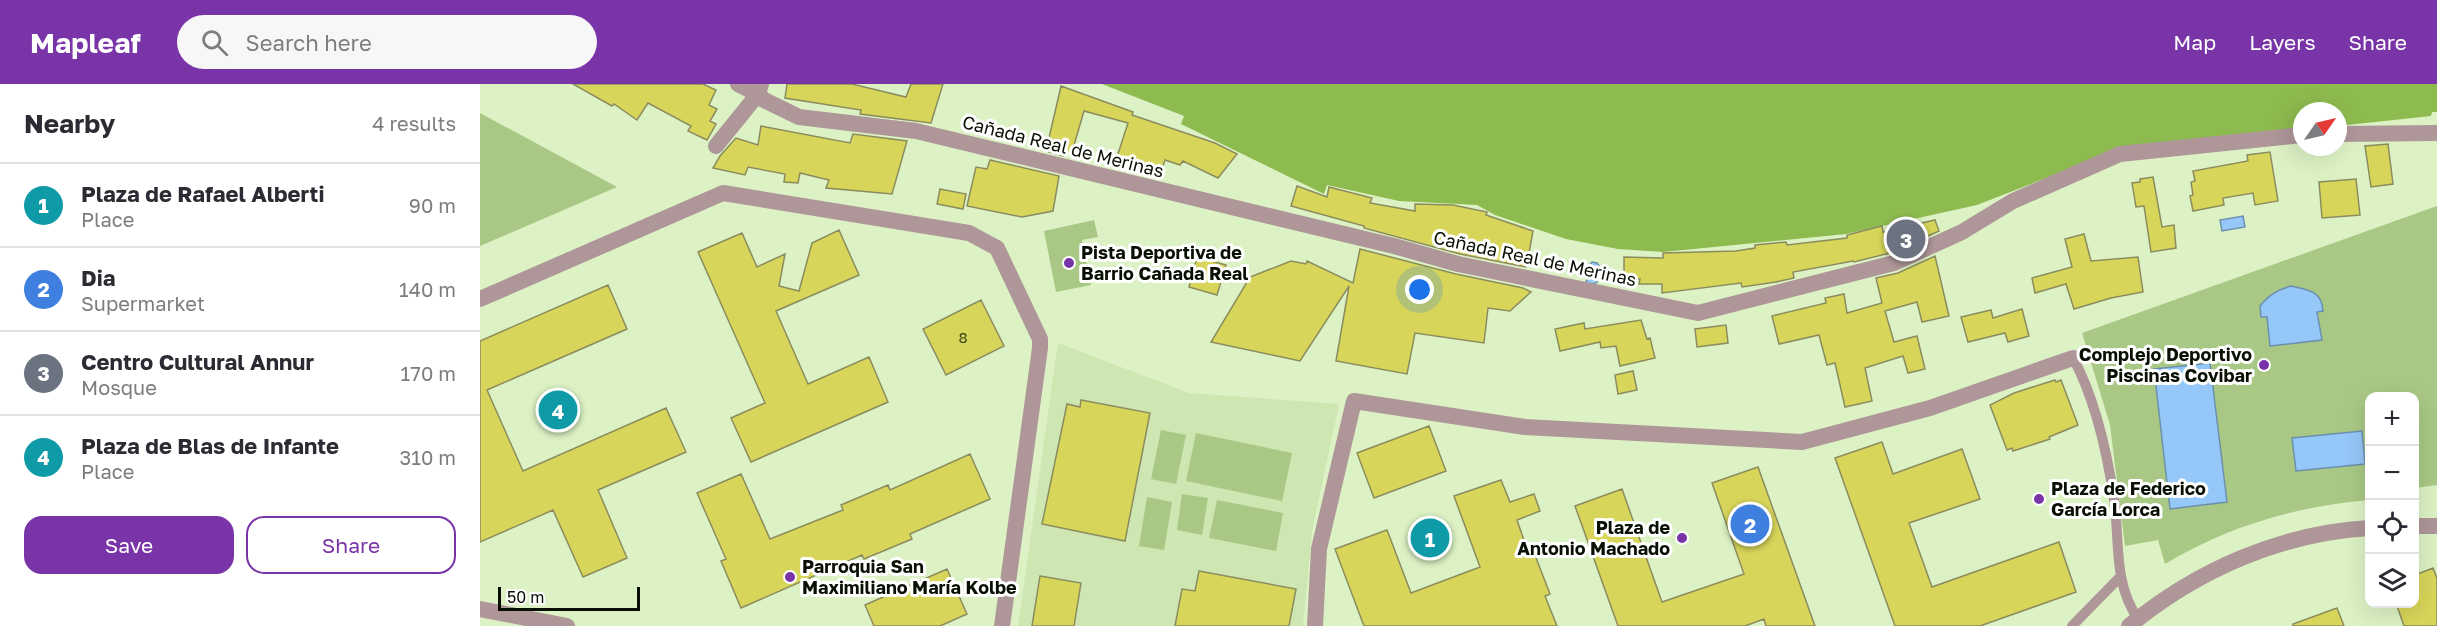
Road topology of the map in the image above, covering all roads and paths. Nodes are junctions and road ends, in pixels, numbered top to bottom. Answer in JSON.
{"nodes":[{"id":1,"x":738,"y":84,"type":"edge"},
{"id":2,"x":759,"y":89,"type":"edge"},
{"id":3,"x":2437,"y":133,"type":"edge"},
{"id":4,"x":2347,"y":134,"type":"edge"},
{"id":5,"x":2293,"y":136,"type":"edge"},
{"id":6,"x":716,"y":146,"type":"dead end"},
{"id":7,"x":480,"y":299,"type":"edge"},
{"id":8,"x":2073,"y":358,"type":"joint"},
{"id":9,"x":2419,"y":526,"type":"edge"},
{"id":10,"x":2437,"y":526,"type":"edge"},
{"id":11,"x":2365,"y":529,"type":"edge"},
{"id":12,"x":2120,"y":577,"type":"junction"},
{"id":13,"x":480,"y":609,"type":"edge"},
{"id":14,"x":2133,"y":623,"type":"edge"},
{"id":15,"x":567,"y":626,"type":"edge"},
{"id":16,"x":1002,"y":626,"type":"edge"},
{"id":17,"x":1315,"y":626,"type":"edge"},
{"id":18,"x":2072,"y":626,"type":"edge"}],
"edges":[{"from":1,"to":2,"type":"street","name":"Cañada Real de Merinas"},
{"from":2,"to":5,"type":"street","name":"Cañada Real de Merinas"},
{"from":2,"to":6,"type":"street"},
{"from":3,"to":4,"type":"street"},
{"from":7,"to":16,"type":"street"},
{"from":8,"to":12,"type":"lane"},
{"from":8,"to":17,"type":"street"},
{"from":9,"to":10,"type":"street"},
{"from":11,"to":14,"type":"street"},
{"from":12,"to":14,"type":"lane"},
{"from":12,"to":18,"type":"lane"},
{"from":13,"to":15,"type":"street"}]}
